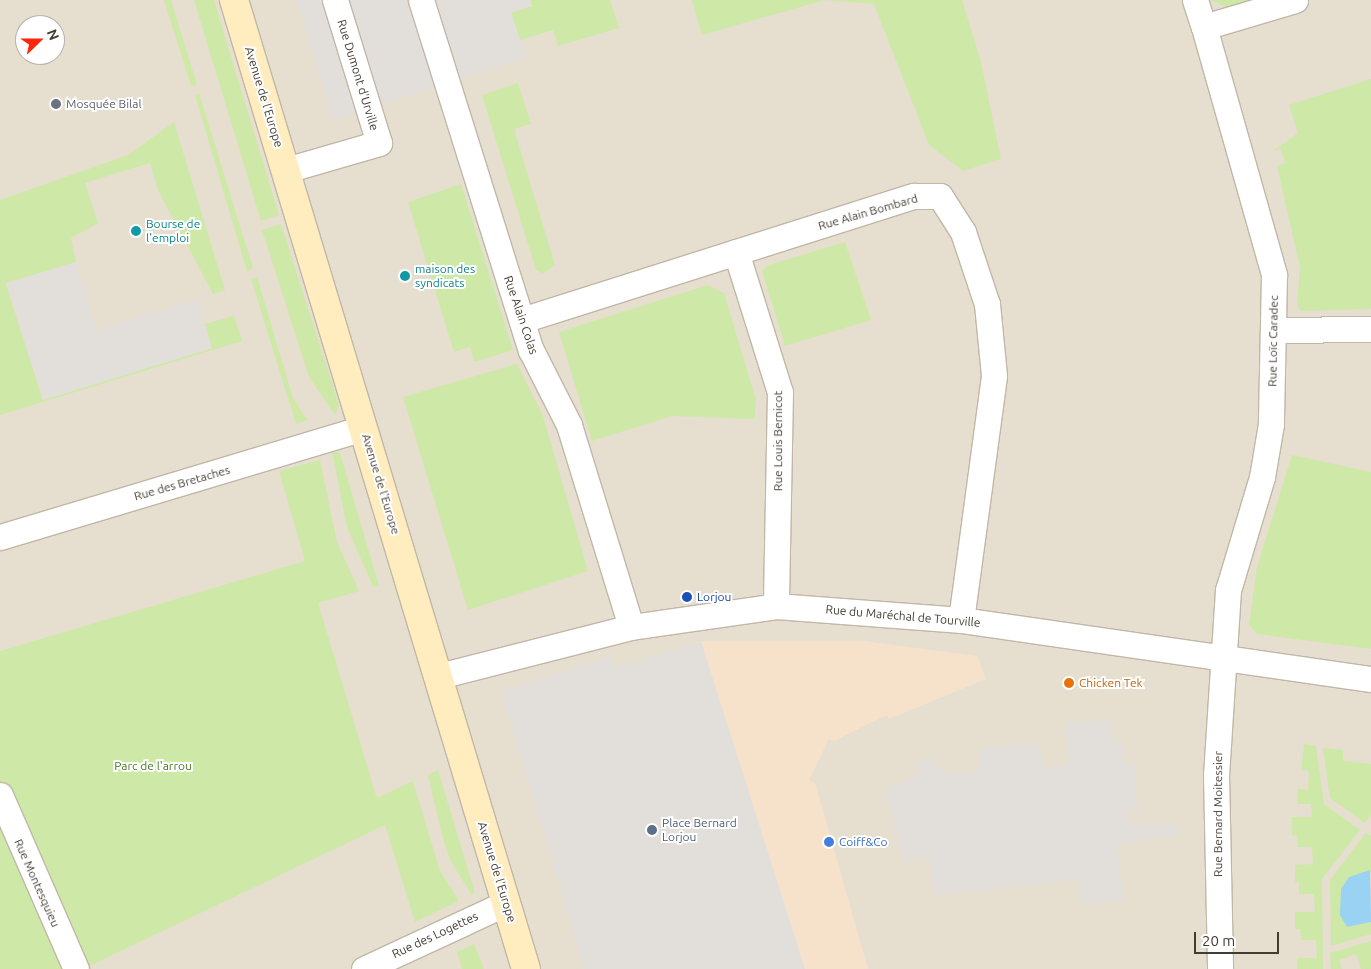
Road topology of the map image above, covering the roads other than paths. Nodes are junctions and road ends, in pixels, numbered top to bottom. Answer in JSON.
{"nodes":[{"id":1,"x":234,"y":0,"type":"edge"},
{"id":2,"x":335,"y":0,"type":"edge"},
{"id":3,"x":420,"y":0,"type":"edge"},
{"id":4,"x":1195,"y":0,"type":"edge"},
{"id":5,"x":1295,"y":0,"type":"edge"},
{"id":6,"x":1204,"y":27,"type":"junction"},
{"id":7,"x":286,"y":170,"type":"junction"},
{"id":8,"x":736,"y":252,"type":"junction"},
{"id":9,"x":522,"y":320,"type":"junction"},
{"id":10,"x":1371,"y":329,"type":"edge"},
{"id":11,"x":1274,"y":330,"type":"junction"},
{"id":12,"x":364,"y":428,"type":"junction"},
{"id":13,"x":0,"y":537,"type":"edge"},
{"id":14,"x":776,"y":606,"type":"junction"},
{"id":15,"x":961,"y":620,"type":"junction"},
{"id":16,"x":630,"y":627,"type":"junction"},
{"id":17,"x":1223,"y":660,"type":"junction"},
{"id":18,"x":439,"y":676,"type":"junction"},
{"id":19,"x":1371,"y":679,"type":"edge"},
{"id":20,"x":0,"y":795,"type":"edge"},
{"id":21,"x":506,"y":903,"type":"junction"},
{"id":22,"x":76,"y":969,"type":"edge"},
{"id":23,"x":364,"y":969,"type":"edge"},
{"id":24,"x":526,"y":969,"type":"edge"},
{"id":25,"x":1220,"y":969,"type":"edge"}],
"edges":[{"from":1,"to":7,"type":"street","name":"Avenue de l'Europe"},
{"from":2,"to":7,"type":"street","name":"Rue Dumont d'Urville"},
{"from":3,"to":9,"type":"street","name":"Rue Alain Colas"},
{"from":4,"to":6,"type":"street","name":"Rue Loïc Caradec"},
{"from":5,"to":6,"type":"street"},
{"from":6,"to":11,"type":"street","name":"Rue Loïc Caradec"},
{"from":7,"to":12,"type":"street","name":"Avenue de l'Europe"},
{"from":8,"to":9,"type":"street","name":"Rue Alain Bombard"},
{"from":8,"to":14,"type":"street","name":"Rue Louis Bernicot"},
{"from":8,"to":15,"type":"street","name":"Rue Alain Bombard"},
{"from":9,"to":16,"type":"street","name":"Rue Alain Colas"},
{"from":10,"to":11,"type":"street"},
{"from":11,"to":17,"type":"street","name":"Rue Loïc Caradec"},
{"from":12,"to":13,"type":"street","name":"Rue des Bretaches"},
{"from":12,"to":18,"type":"street","name":"Avenue de l'Europe"},
{"from":14,"to":15,"type":"street","name":"Rue du Maréchal de Tourville"},
{"from":14,"to":16,"type":"street","name":"Rue du Maréchal de Tourville"},
{"from":15,"to":17,"type":"street","name":"Rue du Maréchal de Tourville"},
{"from":16,"to":18,"type":"street","name":"Rue du Maréchal de Tourville"},
{"from":17,"to":19,"type":"street","name":"Rue du Maréchal de Tourville"},
{"from":17,"to":25,"type":"street","name":"Rue Bernard Moitessier"},
{"from":18,"to":21,"type":"street","name":"Avenue de l'Europe"},
{"from":20,"to":22,"type":"street","name":"Rue Montesquieu"},
{"from":21,"to":23,"type":"street","name":"Rue des Logettes"},
{"from":21,"to":24,"type":"street","name":"Avenue de l'Europe"}]}
